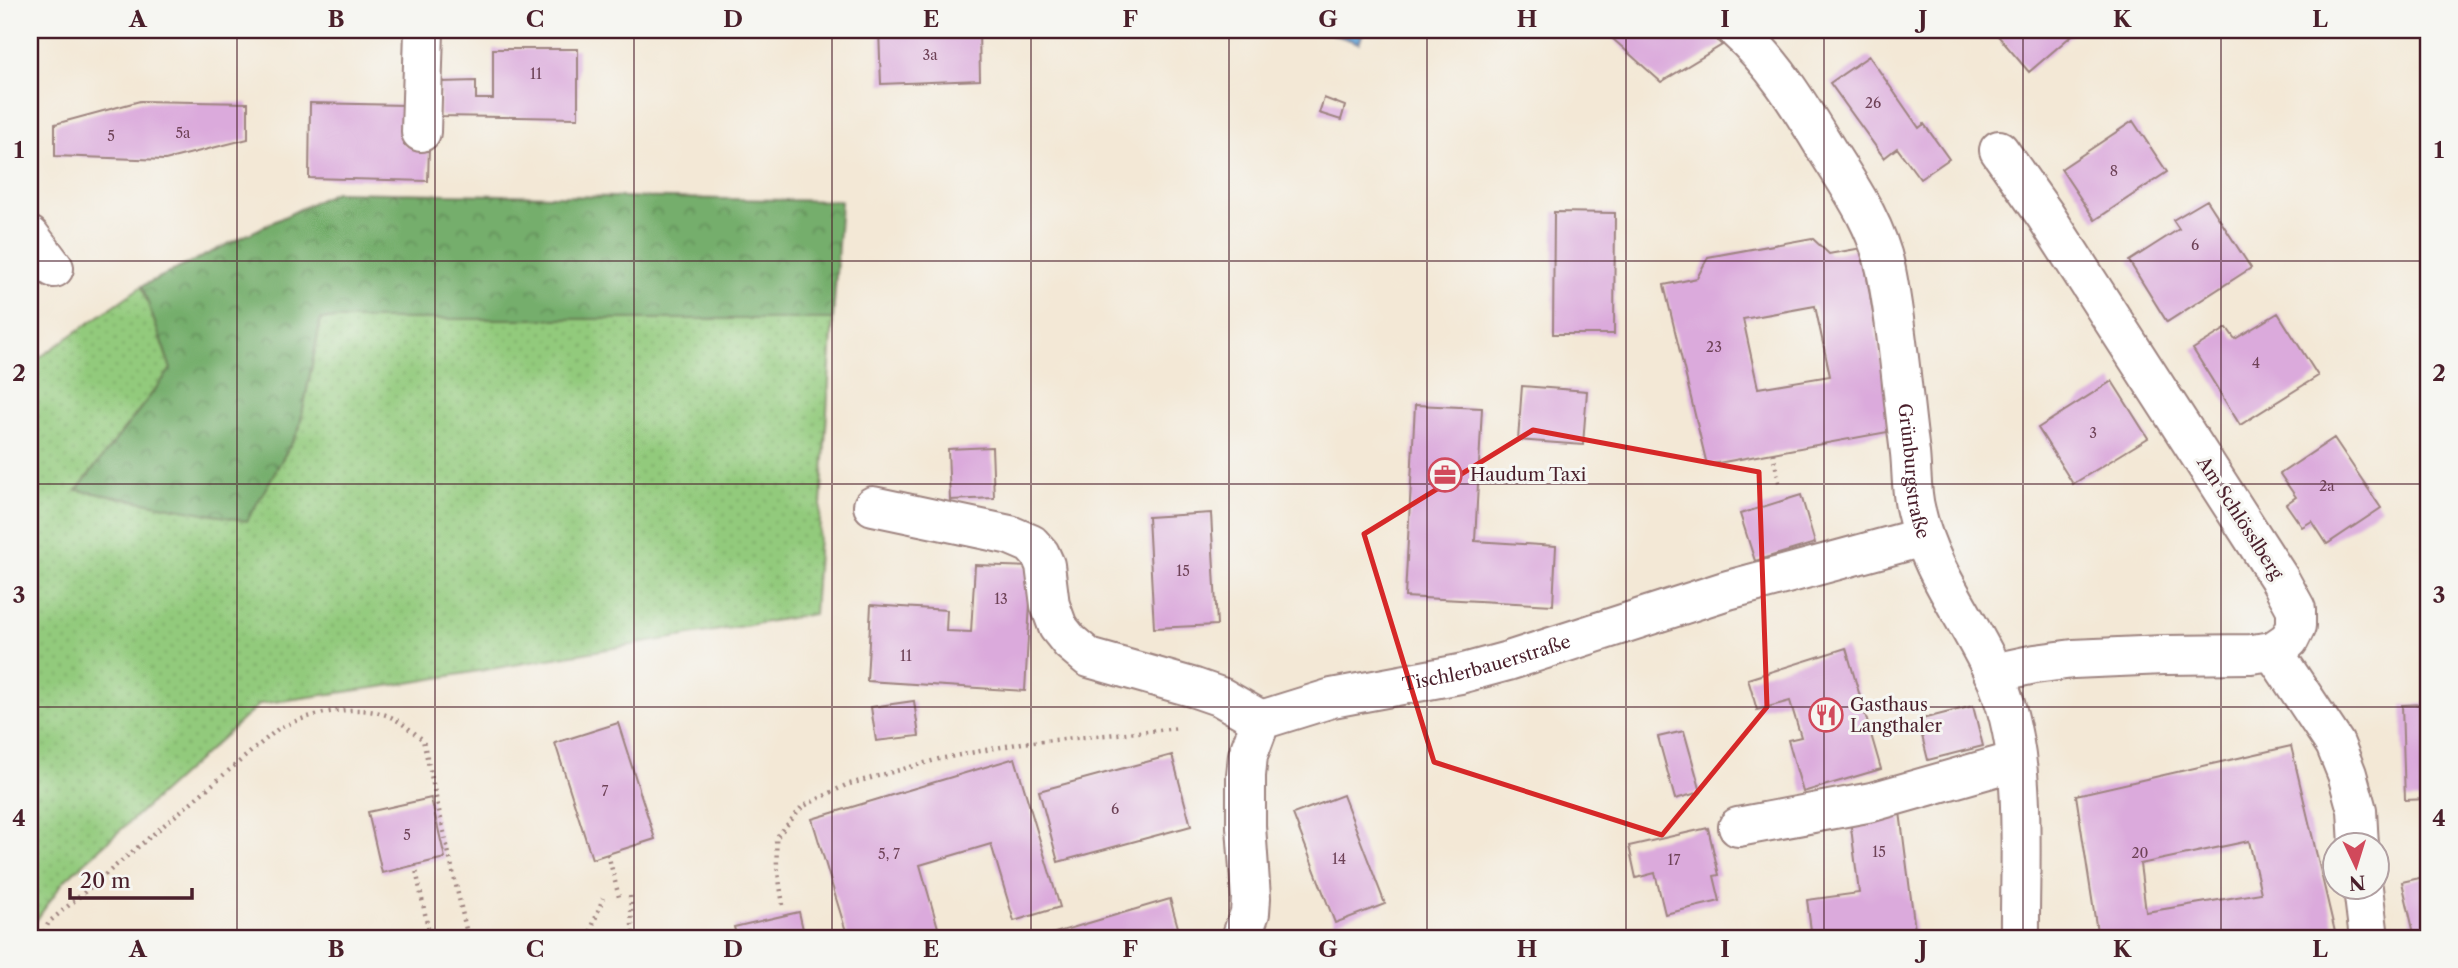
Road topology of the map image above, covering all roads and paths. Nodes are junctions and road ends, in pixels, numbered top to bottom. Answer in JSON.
{"nodes":[{"id":1,"x":424,"y":30,"type":"edge"},
{"id":2,"x":1738,"y":30,"type":"edge"},
{"id":3,"x":421,"y":132,"type":"dead end"},
{"id":4,"x":1998,"y":150,"type":"dead end"},
{"id":5,"x":30,"y":236,"type":"edge"},
{"id":6,"x":54,"y":268,"type":"dead end"},
{"id":7,"x":1773,"y":453,"type":"dead end"},
{"id":8,"x":1779,"y":482,"type":"dead end"},
{"id":9,"x":873,"y":506,"type":"dead end"},
{"id":10,"x":1923,"y":537,"type":"junction"},
{"id":11,"x":2273,"y":650,"type":"junction"},
{"id":12,"x":1993,"y":673,"type":"junction"},
{"id":13,"x":1261,"y":720,"type":"junction"},
{"id":14,"x":1181,"y":727,"type":"dead end"},
{"id":15,"x":2016,"y":761,"type":"junction"},
{"id":16,"x":1738,"y":827,"type":"dead end"},
{"id":17,"x":2359,"y":832,"type":"edge"},
{"id":18,"x":608,"y":853,"type":"dead end"},
{"id":19,"x":415,"y":865,"type":"dead end"},
{"id":20,"x":630,"y":896,"type":"dead end"},
{"id":21,"x":619,"y":897,"type":"dead end"},
{"id":22,"x":603,"y":898,"type":"dead end"},
{"id":23,"x":2365,"y":902,"type":"edge"},
{"id":24,"x":783,"y":905,"type":"dead end"},
{"id":25,"x":41,"y":938,"type":"edge"},
{"id":26,"x":430,"y":938,"type":"edge"},
{"id":27,"x":468,"y":938,"type":"edge"},
{"id":28,"x":588,"y":938,"type":"edge"},
{"id":29,"x":633,"y":938,"type":"edge"},
{"id":30,"x":1241,"y":938,"type":"edge"},
{"id":31,"x":2020,"y":938,"type":"edge"},
{"id":32,"x":2369,"y":938,"type":"edge"}],
"edges":[{"from":1,"to":3,"type":"street"},
{"from":2,"to":10,"type":"street","name":"Grünburgstraße"},
{"from":4,"to":11,"type":"street","name":"Am Schlösslberg"},
{"from":5,"to":6,"type":"street"},
{"from":7,"to":8,"type":"path"},
{"from":9,"to":13,"type":"street"},
{"from":10,"to":12,"type":"street","name":"Grünburgstraße"},
{"from":10,"to":13,"type":"street","name":"Tischlerbauerstraße"},
{"from":11,"to":12,"type":"street"},
{"from":11,"to":17,"type":"street"},
{"from":12,"to":15,"type":"street","name":"Grünburgstraße"},
{"from":13,"to":30,"type":"street"},
{"from":14,"to":24,"type":"path"},
{"from":15,"to":16,"type":"street"},
{"from":15,"to":31,"type":"street","name":"Grünburgstraße"},
{"from":18,"to":21,"type":"path"},
{"from":19,"to":26,"type":"path"},
{"from":20,"to":29,"type":"path"},
{"from":22,"to":28,"type":"path"},
{"from":23,"to":32,"type":"street"},
{"from":25,"to":27,"type":"path"}]}
